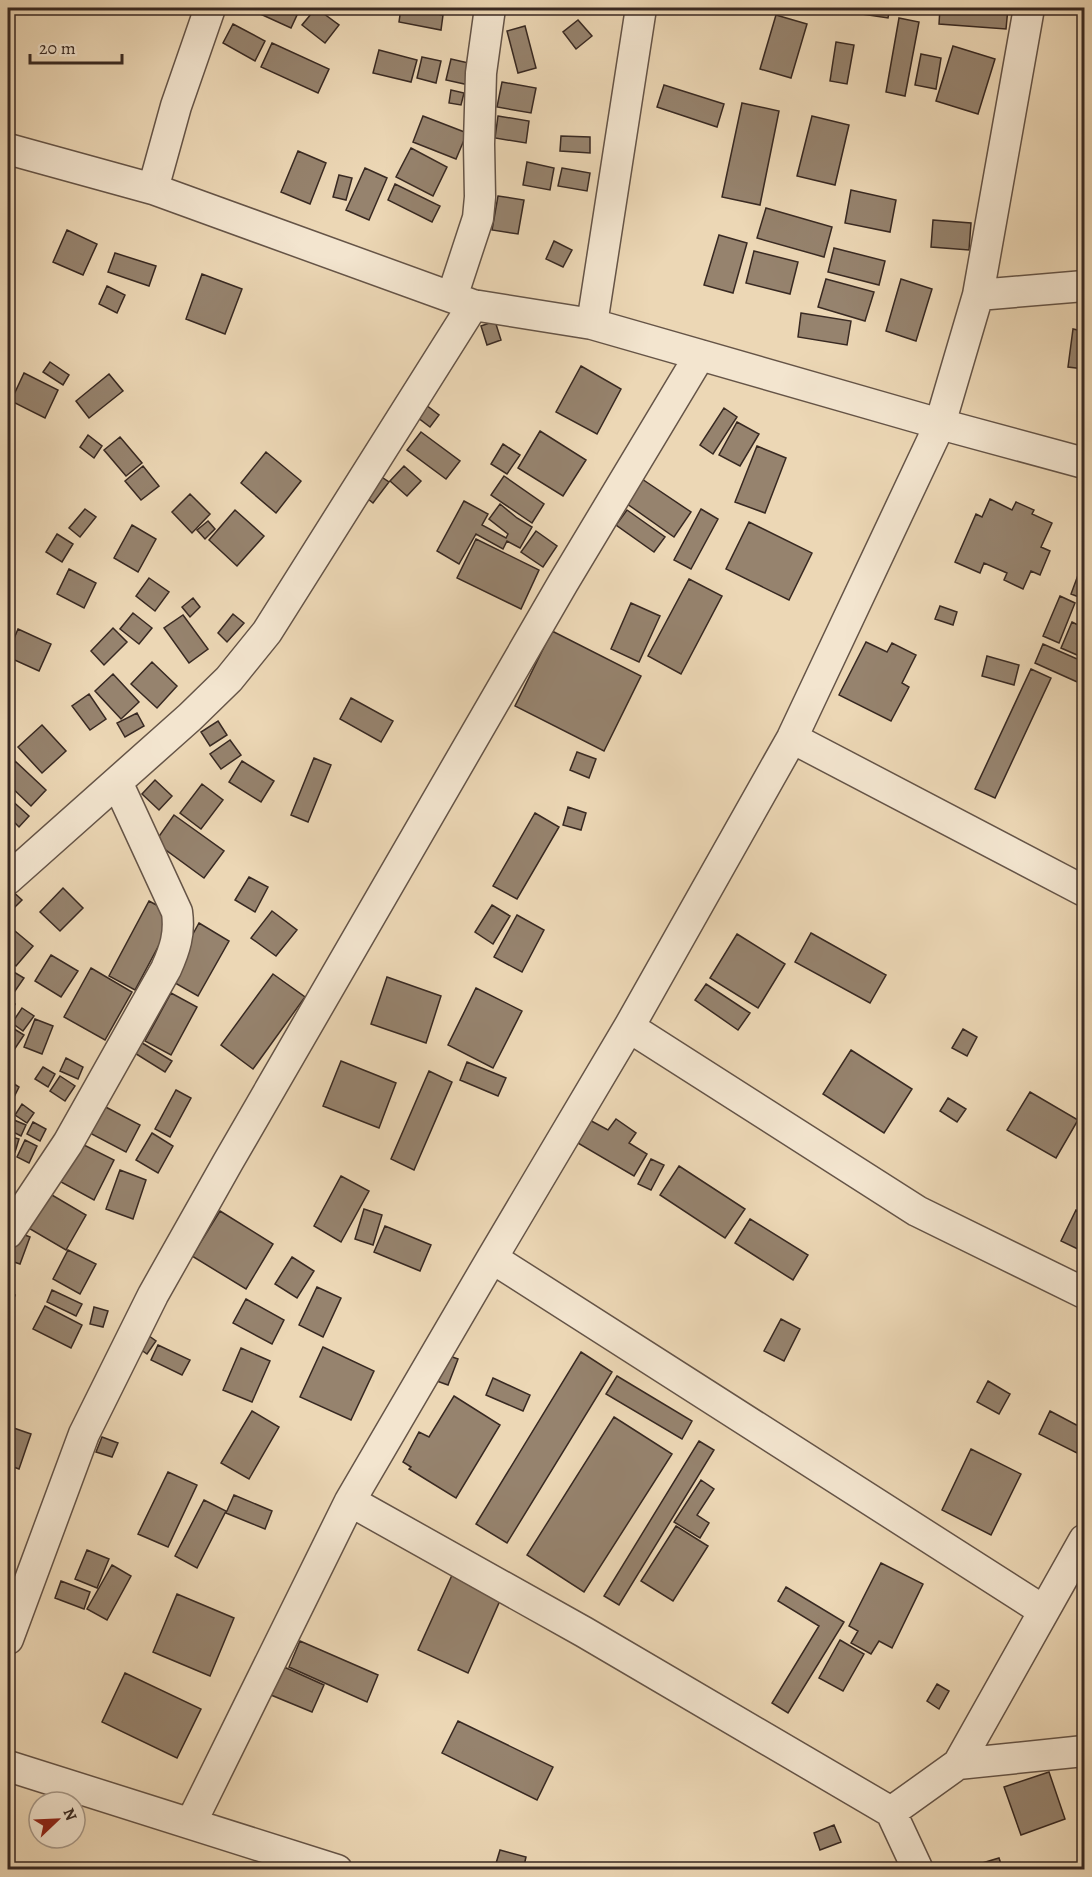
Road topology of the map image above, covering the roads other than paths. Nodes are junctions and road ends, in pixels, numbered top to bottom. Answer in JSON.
{"nodes":[{"id":1,"x":210,"y":8,"type":"edge"},
{"id":2,"x":490,"y":8,"type":"edge"},
{"id":3,"x":641,"y":8,"type":"edge"},
{"id":4,"x":1029,"y":8,"type":"edge"},
{"id":5,"x":8,"y":149,"type":"edge"},
{"id":6,"x":153,"y":189,"type":"junction"},
{"id":7,"x":1084,"y":286,"type":"edge"},
{"id":8,"x":978,"y":296,"type":"junction"},
{"id":9,"x":462,"y":301,"type":"junction"},
{"id":10,"x":592,"y":324,"type":"junction"},
{"id":11,"x":700,"y":355,"type":"junction"},
{"id":12,"x":940,"y":424,"type":"junction"},
{"id":13,"x":1084,"y":463,"type":"edge"},
{"id":14,"x":792,"y":738,"type":"junction"},
{"id":15,"x":117,"y":783,"type":"junction"},
{"id":16,"x":8,"y":879,"type":"edge"},
{"id":17,"x":1084,"y":891,"type":"edge"},
{"id":18,"x":629,"y":1027,"type":"junction"},
{"id":19,"x":8,"y":1233,"type":"edge"},
{"id":20,"x":492,"y":1258,"type":"junction"},
{"id":21,"x":1084,"y":1293,"type":"edge"},
{"id":22,"x":350,"y":1501,"type":"junction"},
{"id":23,"x":1084,"y":1540,"type":"edge"},
{"id":24,"x":1044,"y":1611,"type":"junction"},
{"id":25,"x":8,"y":1639,"type":"edge"},
{"id":26,"x":1084,"y":1750,"type":"edge"},
{"id":27,"x":958,"y":1764,"type":"junction"},
{"id":28,"x":8,"y":1766,"type":"edge"},
{"id":29,"x":891,"y":1812,"type":"junction"},
{"id":30,"x":191,"y":1822,"type":"junction"},
{"id":31,"x":337,"y":1869,"type":"edge"},
{"id":32,"x":918,"y":1869,"type":"edge"}],
"edges":[{"from":1,"to":6,"type":"street"},
{"from":2,"to":9,"type":"street"},
{"from":3,"to":10,"type":"street"},
{"from":4,"to":8,"type":"street"},
{"from":5,"to":6,"type":"street"},
{"from":6,"to":9,"type":"street"},
{"from":7,"to":8,"type":"street"},
{"from":8,"to":12,"type":"street"},
{"from":9,"to":10,"type":"street"},
{"from":9,"to":15,"type":"street"},
{"from":10,"to":11,"type":"street"},
{"from":11,"to":12,"type":"street"},
{"from":11,"to":25,"type":"street"},
{"from":12,"to":13,"type":"street"},
{"from":12,"to":14,"type":"street"},
{"from":14,"to":17,"type":"street"},
{"from":14,"to":18,"type":"street"},
{"from":15,"to":16,"type":"street"},
{"from":15,"to":19,"type":"street"},
{"from":18,"to":20,"type":"street"},
{"from":18,"to":21,"type":"street"},
{"from":20,"to":22,"type":"street"},
{"from":20,"to":24,"type":"street"},
{"from":22,"to":29,"type":"street"},
{"from":22,"to":30,"type":"street"},
{"from":23,"to":24,"type":"street"},
{"from":24,"to":27,"type":"street"},
{"from":26,"to":27,"type":"street"},
{"from":27,"to":29,"type":"street"},
{"from":28,"to":30,"type":"street"},
{"from":29,"to":32,"type":"street"},
{"from":30,"to":31,"type":"street"}]}
